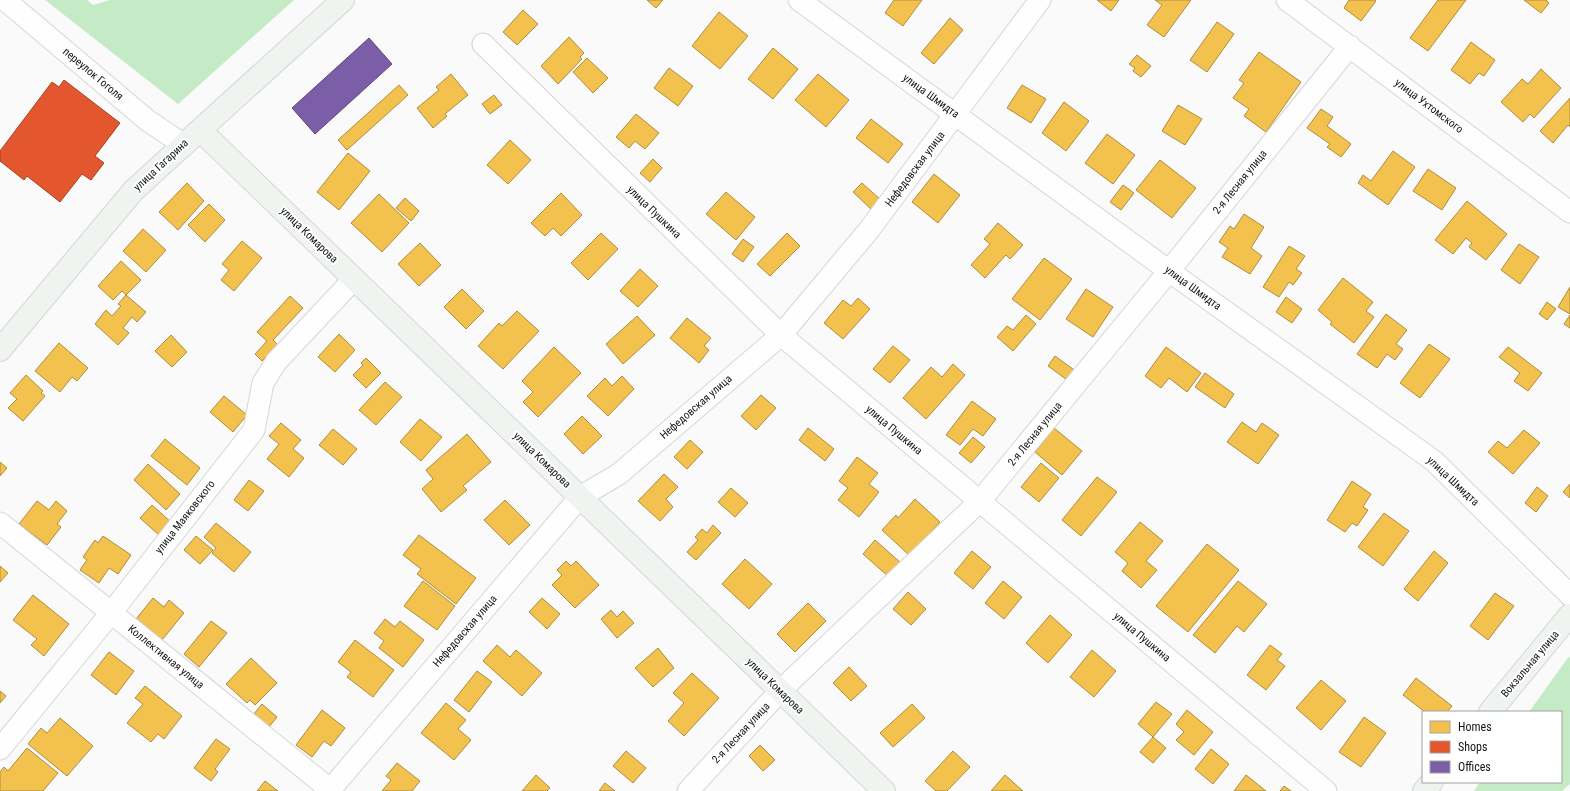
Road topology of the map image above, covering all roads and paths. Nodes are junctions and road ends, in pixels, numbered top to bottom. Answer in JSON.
{"nodes":[{"id":1,"x":5,"y":0,"type":"edge"},
{"id":2,"x":342,"y":0,"type":"edge"},
{"id":3,"x":799,"y":0,"type":"edge"},
{"id":4,"x":1040,"y":0,"type":"edge"},
{"id":5,"x":1287,"y":0,"type":"edge"},
{"id":6,"x":483,"y":44,"type":"dead end"},
{"id":7,"x":1350,"y":46,"type":"junction"},
{"id":8,"x":956,"y":114,"type":"junction"},
{"id":9,"x":200,"y":130,"type":"junction"},
{"id":10,"x":184,"y":145,"type":"junction"},
{"id":11,"x":1570,"y":212,"type":"edge"},
{"id":12,"x":1169,"y":271,"type":"junction"},
{"id":13,"x":354,"y":278,"type":"junction"},
{"id":14,"x":781,"y":334,"type":"junction"},
{"id":15,"x":0,"y":350,"type":"edge"},
{"id":16,"x":580,"y":497,"type":"junction"},
{"id":17,"x":980,"y":501,"type":"junction"},
{"id":18,"x":0,"y":523,"type":"edge"},
{"id":19,"x":1570,"y":595,"type":"edge"},
{"id":20,"x":111,"y":612,"type":"junction"},
{"id":21,"x":1570,"y":615,"type":"edge"},
{"id":22,"x":780,"y":691,"type":"junction"},
{"id":23,"x":1491,"y":711,"type":"edge"},
{"id":24,"x":0,"y":749,"type":"edge"},
{"id":25,"x":1431,"y":783,"type":"edge"},
{"id":26,"x":330,"y":791,"type":"edge"},
{"id":27,"x":688,"y":791,"type":"edge"},
{"id":28,"x":884,"y":791,"type":"edge"},
{"id":29,"x":1326,"y":791,"type":"edge"},
{"id":30,"x":1424,"y":791,"type":"edge"}],
"edges":[{"from":1,"to":10,"type":"street","name":"переулок Гоголя"},
{"from":2,"to":9,"type":"street","name":"улица Гагарина"},
{"from":3,"to":8,"type":"street","name":"улица Шмидта"},
{"from":4,"to":8,"type":"street","name":"Нефедовская улица"},
{"from":5,"to":7,"type":"street","name":"улица Ухтомского"},
{"from":6,"to":14,"type":"street","name":"улица Пушкина"},
{"from":7,"to":11,"type":"street","name":"улица Ухтомского"},
{"from":7,"to":12,"type":"street","name":"2-я Лесная улица"},
{"from":8,"to":12,"type":"street","name":"улица Шмидта"},
{"from":8,"to":14,"type":"street","name":"Нефедовская улица"},
{"from":9,"to":10,"type":"street","name":"улица Гагарина"},
{"from":9,"to":13,"type":"street","name":"улица Комарова"},
{"from":10,"to":15,"type":"street","name":"улица Гагарина"},
{"from":12,"to":17,"type":"street","name":"2-я Лесная улица"},
{"from":12,"to":19,"type":"street","name":"улица Шмидта"},
{"from":13,"to":16,"type":"street","name":"улица Комарова"},
{"from":13,"to":20,"type":"street","name":"улица Маяковского"},
{"from":14,"to":16,"type":"street","name":"Нефедовская улица"},
{"from":14,"to":17,"type":"street","name":"улица Пушкина"},
{"from":16,"to":22,"type":"street","name":"улица Комарова"},
{"from":16,"to":26,"type":"street","name":"Нефедовская улица"},
{"from":17,"to":22,"type":"street","name":"2-я Лесная улица"},
{"from":17,"to":29,"type":"street","name":"улица Пушкина"},
{"from":18,"to":20,"type":"street","name":"Коллективная улица"},
{"from":20,"to":24,"type":"street","name":"улица Маяковского"},
{"from":20,"to":26,"type":"street","name":"Коллективная улица"},
{"from":21,"to":23,"type":"street","name":"Вокзальная улица"},
{"from":22,"to":27,"type":"street","name":"2-я Лесная улица"},
{"from":22,"to":28,"type":"street","name":"улица Комарова"},
{"from":25,"to":30,"type":"street"}]}
